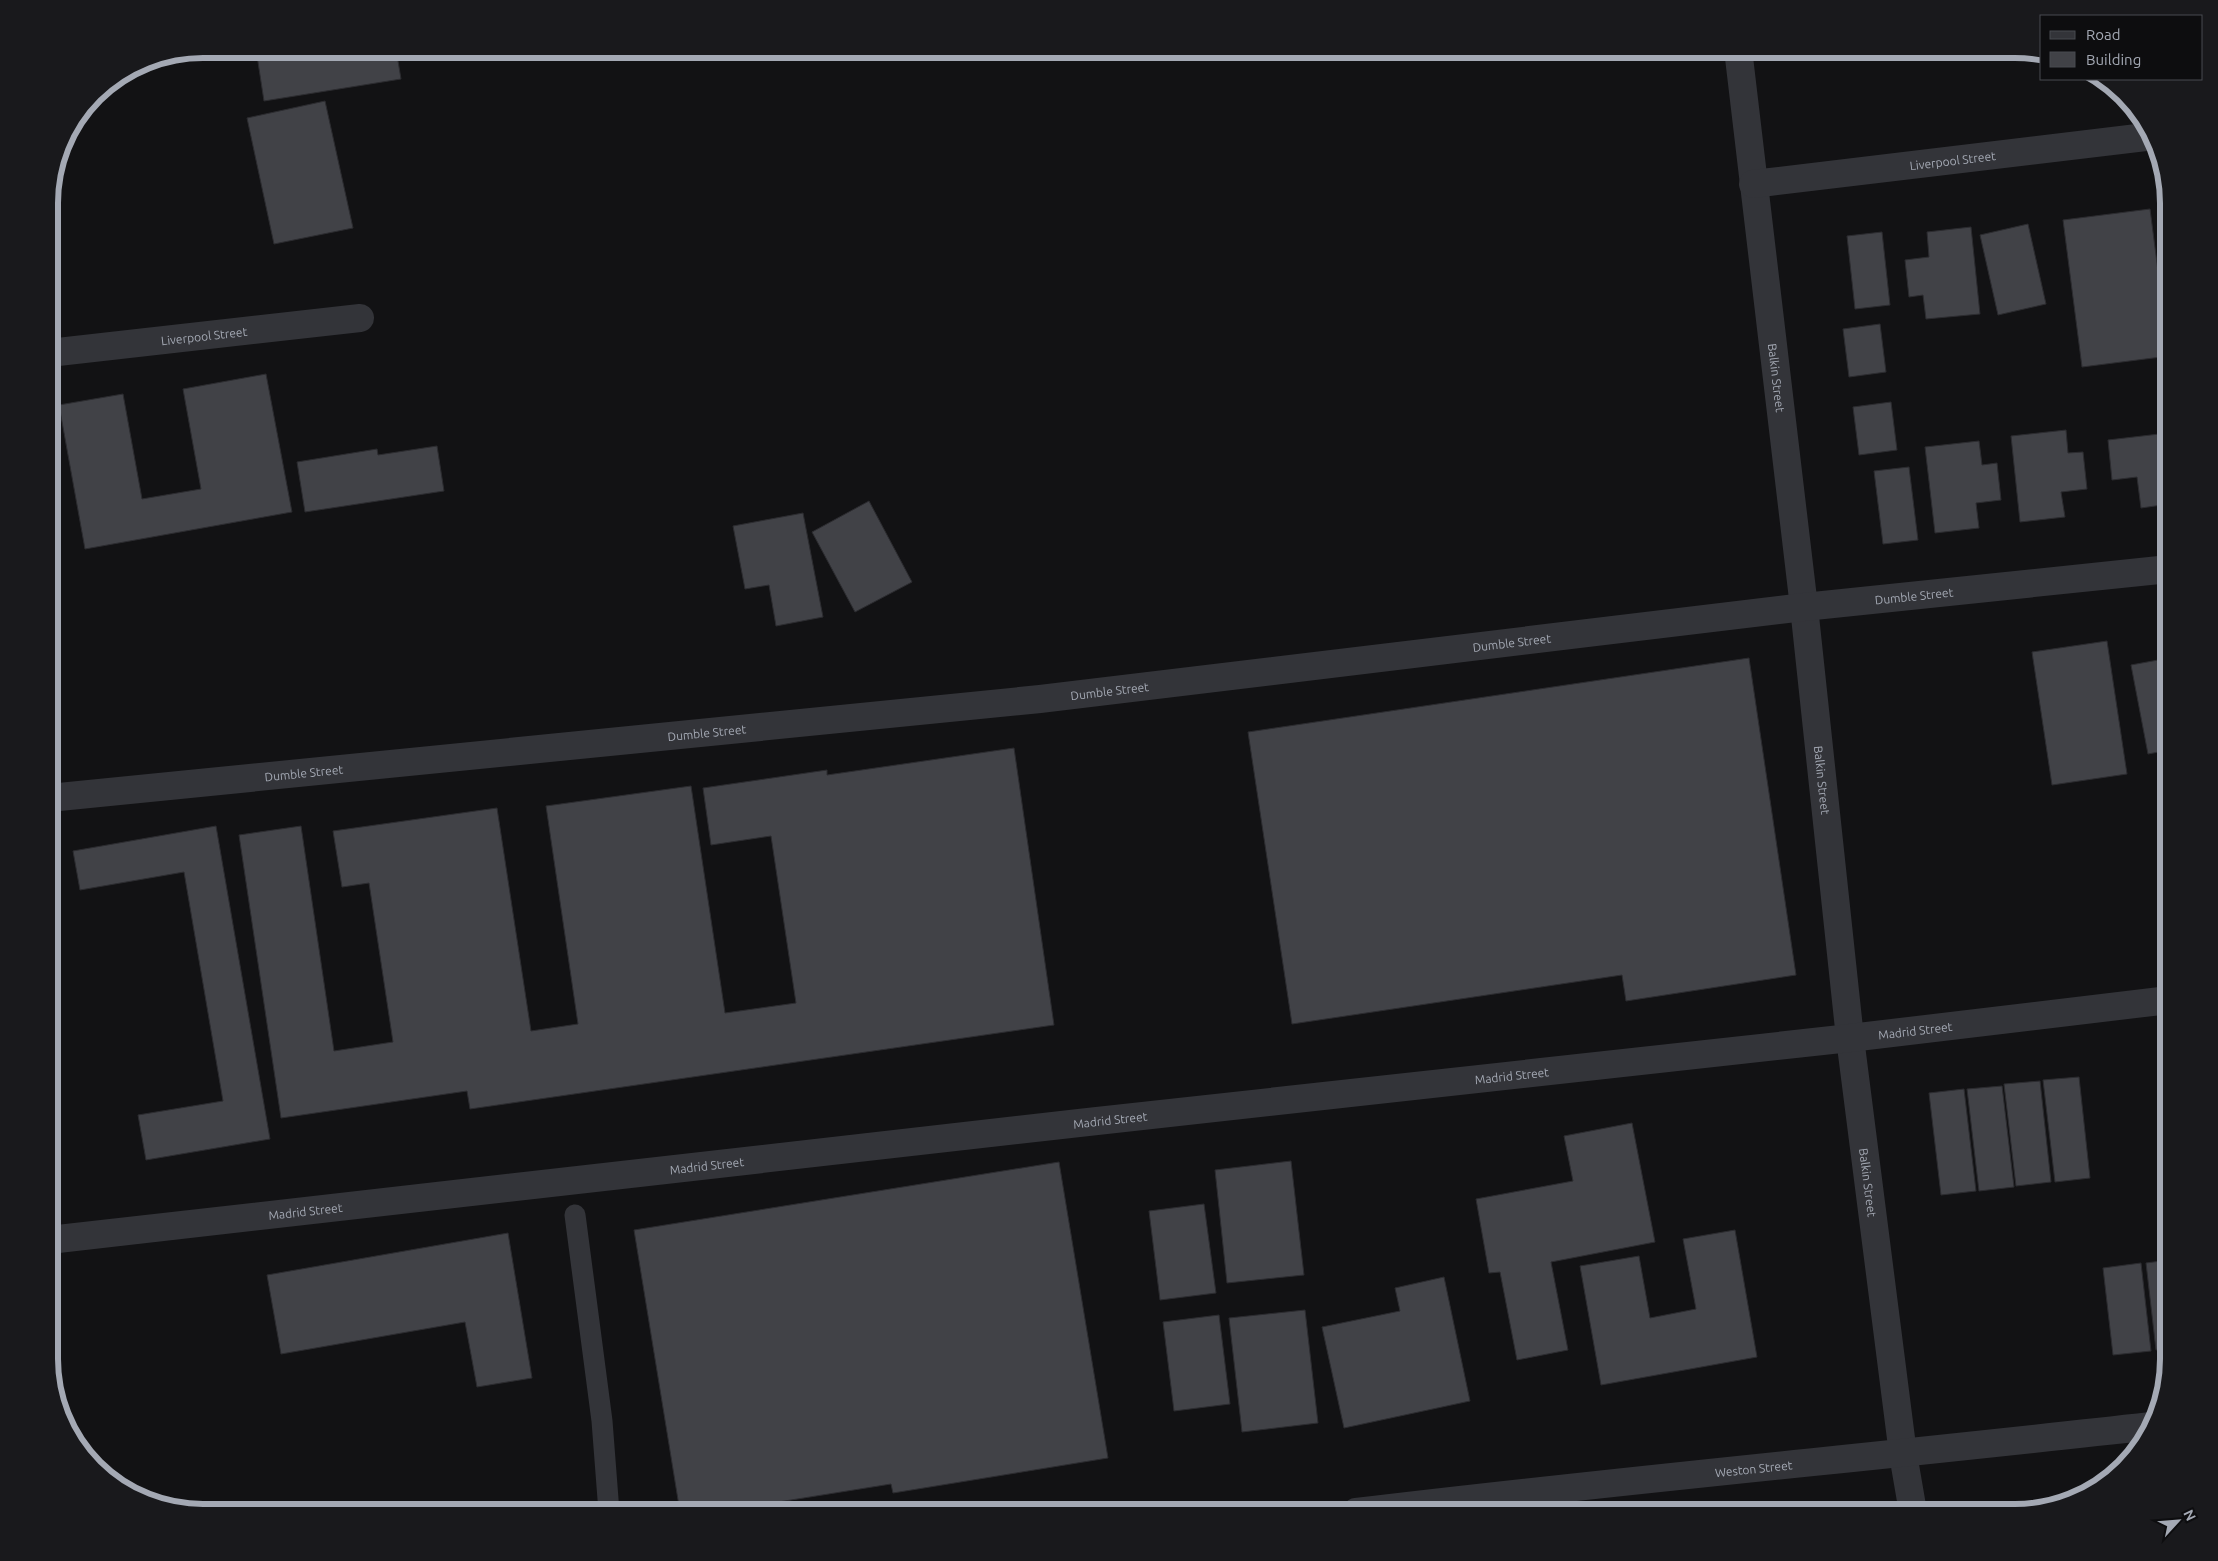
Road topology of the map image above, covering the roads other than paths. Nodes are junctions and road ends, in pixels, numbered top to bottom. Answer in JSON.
{"nodes":[{"id":1,"x":1739,"y":58,"type":"edge"},
{"id":2,"x":2145,"y":137,"type":"edge"},
{"id":3,"x":1753,"y":184,"type":"junction"},
{"id":4,"x":360,"y":318,"type":"dead end"},
{"id":5,"x":58,"y":352,"type":"edge"},
{"id":6,"x":2160,"y":570,"type":"edge"},
{"id":7,"x":1804,"y":607,"type":"junction"},
{"id":8,"x":58,"y":797,"type":"edge"},
{"id":9,"x":2160,"y":1001,"type":"edge"},
{"id":10,"x":1850,"y":1038,"type":"junction"},
{"id":11,"x":575,"y":1215,"type":"dead end"},
{"id":12,"x":58,"y":1239,"type":"edge"},
{"id":13,"x":2144,"y":1427,"type":"edge"},
{"id":14,"x":1903,"y":1454,"type":"junction"},
{"id":15,"x":608,"y":1504,"type":"edge"},
{"id":16,"x":1485,"y":1504,"type":"edge"},
{"id":17,"x":1912,"y":1504,"type":"edge"}],
"edges":[{"from":1,"to":3,"type":"street","name":"Balkin Street"},
{"from":2,"to":3,"type":"street","name":"Liverpool Street"},
{"from":3,"to":7,"type":"street","name":"Balkin Street"},
{"from":4,"to":5,"type":"street","name":"Liverpool Street"},
{"from":6,"to":7,"type":"street","name":"Dumble Street"},
{"from":7,"to":8,"type":"street","name":"Dumble Street"},
{"from":7,"to":10,"type":"street","name":"Balkin Street"},
{"from":9,"to":10,"type":"street","name":"Madrid Street"},
{"from":10,"to":12,"type":"street","name":"Madrid Street"},
{"from":10,"to":14,"type":"street","name":"Balkin Street"},
{"from":11,"to":15,"type":"lane"},
{"from":13,"to":14,"type":"street","name":"Weston Street"},
{"from":14,"to":16,"type":"street","name":"Weston Street"},
{"from":14,"to":17,"type":"street","name":"Balkin Street"}]}
